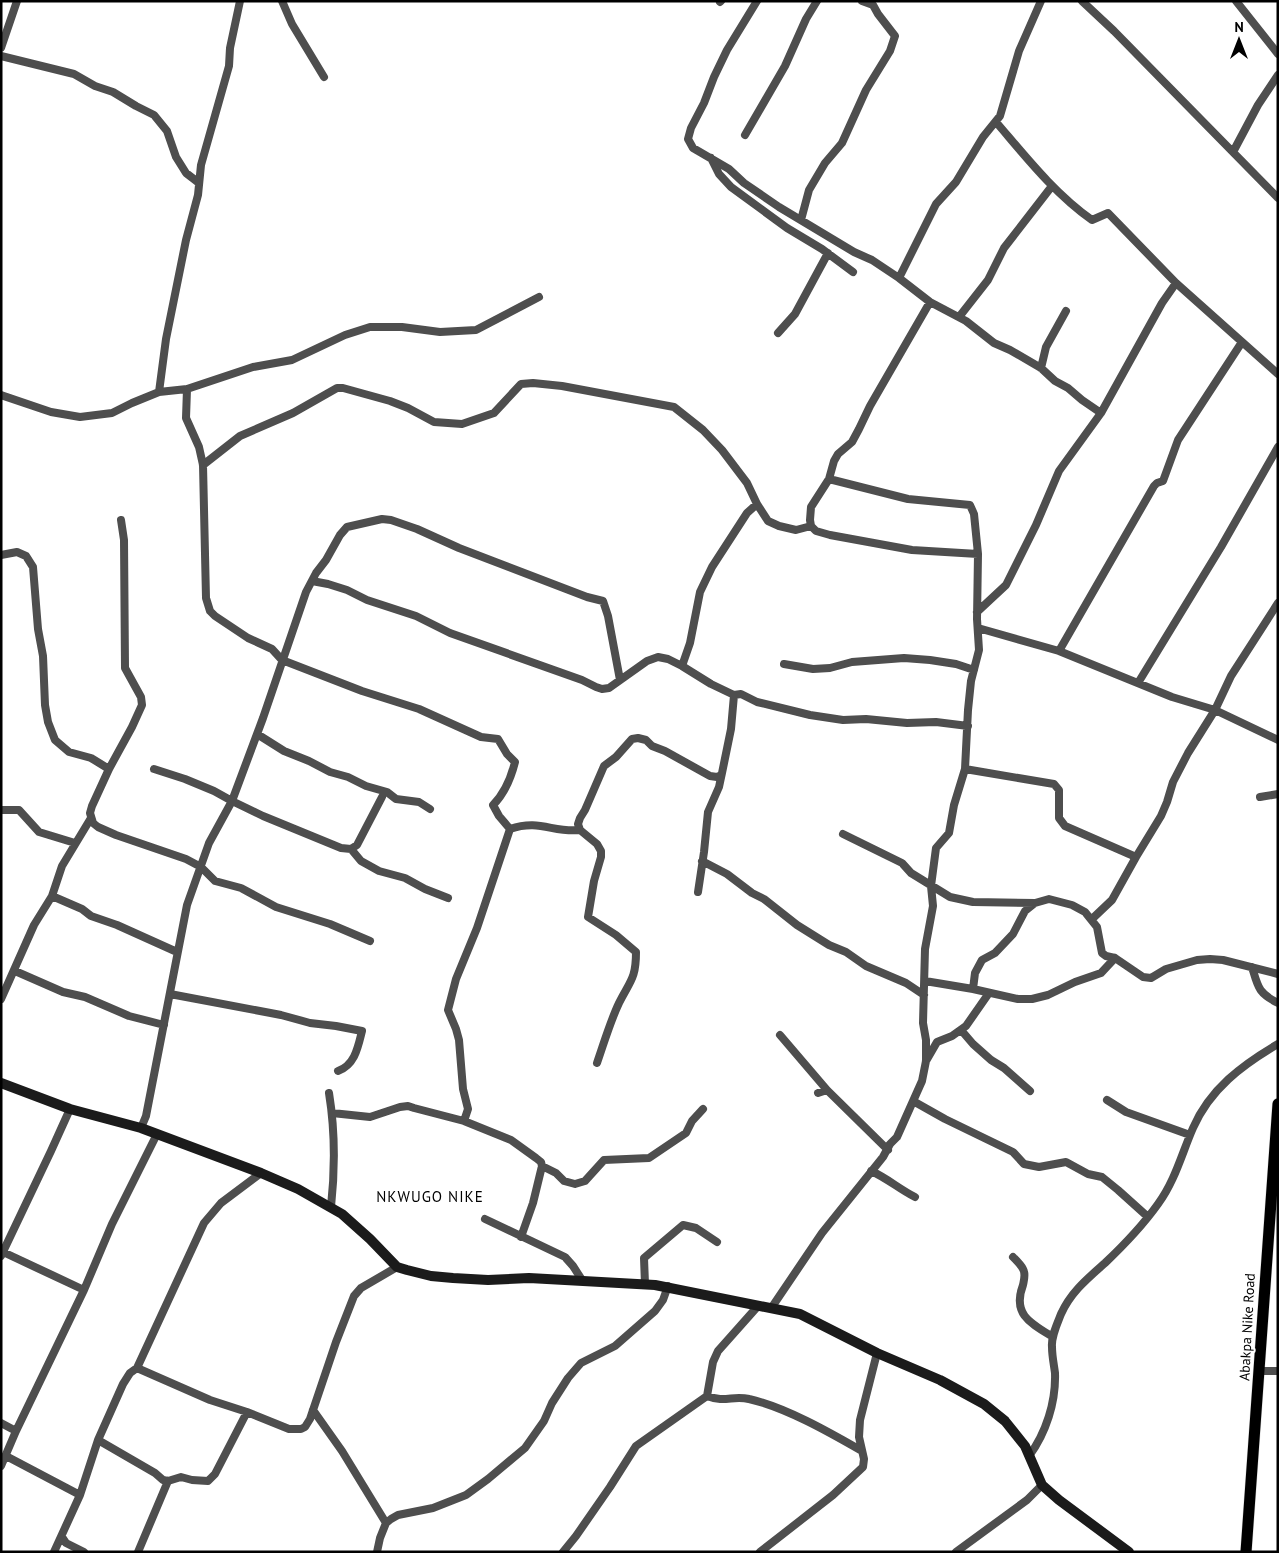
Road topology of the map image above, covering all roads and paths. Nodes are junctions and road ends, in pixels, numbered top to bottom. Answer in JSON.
{"nodes":[{"id":1,"x":17,"y":1,"type":"edge"},
{"id":2,"x":240,"y":1,"type":"edge"},
{"id":3,"x":282,"y":1,"type":"edge"},
{"id":4,"x":757,"y":1,"type":"edge"},
{"id":5,"x":816,"y":1,"type":"edge"},
{"id":6,"x":862,"y":1,"type":"edge"},
{"id":7,"x":1042,"y":1,"type":"edge"},
{"id":8,"x":1082,"y":1,"type":"edge"},
{"id":9,"x":1236,"y":1,"type":"edge"},
{"id":10,"x":1,"y":48,"type":"edge"},
{"id":11,"x":1278,"y":54,"type":"edge"},
{"id":12,"x":1,"y":56,"type":"edge"},
{"id":13,"x":1278,"y":74,"type":"edge"},
{"id":14,"x":324,"y":77,"type":"dead end"},
{"id":15,"x":996,"y":122,"type":"junction"},
{"id":16,"x":745,"y":135,"type":"dead end"},
{"id":17,"x":1233,"y":152,"type":"junction"},
{"id":18,"x":710,"y":158,"type":"junction"},
{"id":19,"x":200,"y":183,"type":"junction"},
{"id":20,"x":1052,"y":186,"type":"junction"},
{"id":21,"x":1278,"y":198,"type":"edge"},
{"id":22,"x":801,"y":220,"type":"junction"},
{"id":23,"x":828,"y":253,"type":"junction"},
{"id":24,"x":853,"y":272,"type":"dead end"},
{"id":25,"x":899,"y":278,"type":"junction"},
{"id":26,"x":1176,"y":283,"type":"junction"},
{"id":27,"x":539,"y":298,"type":"dead end"},
{"id":28,"x":930,"y":302,"type":"junction"},
{"id":29,"x":1066,"y":310,"type":"dead end"},
{"id":30,"x":959,"y":317,"type":"junction"},
{"id":31,"x":778,"y":333,"type":"dead end"},
{"id":32,"x":1242,"y":342,"type":"junction"},
{"id":33,"x":1041,"y":368,"type":"junction"},
{"id":34,"x":1278,"y":374,"type":"edge"},
{"id":35,"x":187,"y":389,"type":"junction"},
{"id":36,"x":159,"y":392,"type":"junction"},
{"id":37,"x":1,"y":395,"type":"edge"},
{"id":38,"x":1101,"y":413,"type":"junction"},
{"id":39,"x":1278,"y":447,"type":"edge"},
{"id":40,"x":203,"y":465,"type":"junction"},
{"id":41,"x":829,"y":478,"type":"junction"},
{"id":42,"x":757,"y":504,"type":"junction"},
{"id":43,"x":121,"y":520,"type":"dead end"},
{"id":44,"x":811,"y":526,"type":"junction"},
{"id":45,"x":978,"y":554,"type":"junction"},
{"id":46,"x":1,"y":555,"type":"edge"},
{"id":47,"x":312,"y":581,"type":"junction"},
{"id":48,"x":1278,"y":603,"type":"edge"},
{"id":49,"x":977,"y":612,"type":"junction"},
{"id":50,"x":978,"y":628,"type":"junction"},
{"id":51,"x":1059,"y":651,"type":"junction"},
{"id":52,"x":282,"y":660,"type":"junction"},
{"id":53,"x":784,"y":664,"type":"dead end"},
{"id":54,"x":682,"y":666,"type":"junction"},
{"id":55,"x":974,"y":670,"type":"junction"},
{"id":56,"x":620,"y":680,"type":"junction"},
{"id":57,"x":1138,"y":683,"type":"junction"},
{"id":58,"x":734,"y":695,"type":"junction"},
{"id":59,"x":1215,"y":710,"type":"junction"},
{"id":60,"x":968,"y":726,"type":"junction"},
{"id":61,"x":257,"y":734,"type":"junction"},
{"id":62,"x":1278,"y":740,"type":"edge"},
{"id":63,"x":109,"y":769,"type":"junction"},
{"id":64,"x":154,"y":769,"type":"dead end"},
{"id":65,"x":965,"y":769,"type":"junction"},
{"id":66,"x":721,"y":776,"type":"junction"},
{"id":67,"x":1278,"y":794,"type":"edge"},
{"id":68,"x":382,"y":796,"type":"dead end"},
{"id":69,"x":1260,"y":797,"type":"dead end"},
{"id":70,"x":232,"y":802,"type":"junction"},
{"id":71,"x":430,"y":809,"type":"dead end"},
{"id":72,"x":1,"y":810,"type":"edge"},
{"id":73,"x":91,"y":818,"type":"junction"},
{"id":74,"x":510,"y":830,"type":"junction"},
{"id":75,"x":580,"y":830,"type":"junction"},
{"id":76,"x":844,"y":834,"type":"dead end"},
{"id":77,"x":75,"y":843,"type":"junction"},
{"id":78,"x":351,"y":849,"type":"junction"},
{"id":79,"x":1136,"y":857,"type":"junction"},
{"id":80,"x":702,"y":861,"type":"junction"},
{"id":81,"x":201,"y":867,"type":"junction"},
{"id":82,"x":931,"y":886,"type":"junction"},
{"id":83,"x":698,"y":892,"type":"dead end"},
{"id":84,"x":52,"y":896,"type":"junction"},
{"id":85,"x":448,"y":898,"type":"dead end"},
{"id":86,"x":1035,"y":903,"type":"junction"},
{"id":87,"x":1092,"y":919,"type":"junction"},
{"id":88,"x":370,"y":941,"type":"dead end"},
{"id":89,"x":177,"y":952,"type":"junction"},
{"id":90,"x":1115,"y":958,"type":"junction"},
{"id":91,"x":1252,"y":967,"type":"junction"},
{"id":92,"x":14,"y":971,"type":"junction"},
{"id":93,"x":1278,"y":974,"type":"edge"},
{"id":94,"x":925,"y":981,"type":"junction"},
{"id":95,"x":973,"y":989,"type":"junction"},
{"id":96,"x":989,"y":992,"type":"junction"},
{"id":97,"x":170,"y":994,"type":"junction"},
{"id":98,"x":924,"y":995,"type":"junction"},
{"id":99,"x":1,"y":999,"type":"edge"},
{"id":100,"x":1278,"y":1003,"type":"edge"},
{"id":101,"x":164,"y":1025,"type":"junction"},
{"id":102,"x":961,"y":1030,"type":"junction"},
{"id":103,"x":780,"y":1035,"type":"dead end"},
{"id":104,"x":1278,"y":1044,"type":"edge"},
{"id":105,"x":926,"y":1061,"type":"junction"},
{"id":106,"x":597,"y":1063,"type":"dead end"},
{"id":107,"x":338,"y":1071,"type":"dead end"},
{"id":108,"x":1,"y":1083,"type":"edge"},
{"id":109,"x":827,"y":1090,"type":"junction"},
{"id":110,"x":1030,"y":1092,"type":"dead end"},
{"id":111,"x":329,"y":1093,"type":"dead end"},
{"id":112,"x":818,"y":1093,"type":"dead end"},
{"id":113,"x":1107,"y":1100,"type":"dead end"},
{"id":114,"x":914,"y":1101,"type":"junction"},
{"id":115,"x":1278,"y":1104,"type":"edge"},
{"id":116,"x":70,"y":1109,"type":"junction"},
{"id":117,"x":703,"y":1109,"type":"dead end"},
{"id":118,"x":332,"y":1113,"type":"junction"},
{"id":119,"x":1277,"y":1119,"type":"edge"},
{"id":120,"x":464,"y":1121,"type":"junction"},
{"id":121,"x":142,"y":1128,"type":"junction"},
{"id":122,"x":157,"y":1134,"type":"junction"},
{"id":123,"x":1190,"y":1135,"type":"junction"},
{"id":124,"x":888,"y":1150,"type":"junction"},
{"id":125,"x":542,"y":1166,"type":"junction"},
{"id":126,"x":871,"y":1171,"type":"junction"},
{"id":127,"x":261,"y":1173,"type":"junction"},
{"id":128,"x":1274,"y":1196,"type":"edge"},
{"id":129,"x":915,"y":1197,"type":"dead end"},
{"id":130,"x":331,"y":1207,"type":"junction"},
{"id":131,"x":1148,"y":1217,"type":"junction"},
{"id":132,"x":485,"y":1219,"type":"dead end"},
{"id":133,"x":521,"y":1237,"type":"junction"},
{"id":134,"x":717,"y":1242,"type":"dead end"},
{"id":135,"x":2,"y":1254,"type":"edge"},
{"id":136,"x":1013,"y":1257,"type":"dead end"},
{"id":137,"x":396,"y":1267,"type":"junction"},
{"id":138,"x":582,"y":1280,"type":"junction"},
{"id":139,"x":645,"y":1284,"type":"junction"},
{"id":140,"x":668,"y":1286,"type":"junction"},
{"id":141,"x":84,"y":1290,"type":"junction"},
{"id":142,"x":758,"y":1306,"type":"junction"},
{"id":143,"x":772,"y":1307,"type":"junction"},
{"id":144,"x":1053,"y":1337,"type":"junction"},
{"id":145,"x":877,"y":1353,"type":"junction"},
{"id":146,"x":136,"y":1368,"type":"junction"},
{"id":147,"x":1260,"y":1371,"type":"junction"},
{"id":148,"x":1278,"y":1371,"type":"edge"},
{"id":149,"x":707,"y":1396,"type":"junction"},
{"id":150,"x":313,"y":1410,"type":"junction"},
{"id":151,"x":248,"y":1412,"type":"junction"},
{"id":152,"x":1,"y":1423,"type":"edge"},
{"id":153,"x":16,"y":1431,"type":"junction"},
{"id":154,"x":98,"y":1440,"type":"junction"},
{"id":155,"x":862,"y":1451,"type":"junction"},
{"id":156,"x":6,"y":1456,"type":"junction"},
{"id":157,"x":1029,"y":1456,"type":"junction"},
{"id":158,"x":1,"y":1466,"type":"edge"},
{"id":159,"x":168,"y":1481,"type":"junction"},
{"id":160,"x":1042,"y":1485,"type":"junction"},
{"id":161,"x":80,"y":1495,"type":"junction"},
{"id":162,"x":386,"y":1523,"type":"junction"},
{"id":163,"x":62,"y":1537,"type":"junction"},
{"id":164,"x":54,"y":1552,"type":"edge"},
{"id":165,"x":84,"y":1552,"type":"edge"},
{"id":166,"x":138,"y":1552,"type":"edge"},
{"id":167,"x":377,"y":1552,"type":"edge"},
{"id":168,"x":563,"y":1552,"type":"edge"},
{"id":169,"x":760,"y":1552,"type":"edge"},
{"id":170,"x":956,"y":1552,"type":"edge"},
{"id":171,"x":1130,"y":1552,"type":"edge"},
{"id":172,"x":1246,"y":1552,"type":"edge"}],
"edges":[{"from":1,"to":10,"type":"street"},
{"from":2,"to":19,"type":"street"},
{"from":3,"to":14,"type":"street"},
{"from":4,"to":18,"type":"street"},
{"from":5,"to":16,"type":"street"},
{"from":6,"to":22,"type":"street"},
{"from":7,"to":15,"type":"street"},
{"from":8,"to":17,"type":"street"},
{"from":9,"to":11,"type":"street"},
{"from":12,"to":19,"type":"street"},
{"from":13,"to":17,"type":"street"},
{"from":15,"to":20,"type":"street"},
{"from":15,"to":25,"type":"street"},
{"from":17,"to":21,"type":"street"},
{"from":18,"to":22,"type":"street"},
{"from":18,"to":23,"type":"street"},
{"from":19,"to":36,"type":"street"},
{"from":20,"to":26,"type":"street"},
{"from":20,"to":30,"type":"street"},
{"from":22,"to":25,"type":"street"},
{"from":23,"to":24,"type":"street"},
{"from":23,"to":31,"type":"street"},
{"from":25,"to":28,"type":"street"},
{"from":26,"to":32,"type":"street"},
{"from":26,"to":38,"type":"street"},
{"from":27,"to":35,"type":"street"},
{"from":28,"to":30,"type":"street"},
{"from":28,"to":41,"type":"street"},
{"from":29,"to":33,"type":"street"},
{"from":30,"to":33,"type":"street"},
{"from":32,"to":34,"type":"street"},
{"from":32,"to":51,"type":"street"},
{"from":33,"to":38,"type":"street"},
{"from":35,"to":36,"type":"street"},
{"from":35,"to":40,"type":"street"},
{"from":36,"to":37,"type":"street"},
{"from":38,"to":49,"type":"street"},
{"from":39,"to":57,"type":"street"},
{"from":40,"to":42,"type":"street"},
{"from":40,"to":52,"type":"street"},
{"from":41,"to":44,"type":"street"},
{"from":41,"to":45,"type":"street"},
{"from":42,"to":44,"type":"street"},
{"from":42,"to":54,"type":"street"},
{"from":43,"to":63,"type":"street"},
{"from":44,"to":45,"type":"street"},
{"from":45,"to":49,"type":"street"},
{"from":46,"to":63,"type":"street"},
{"from":47,"to":52,"type":"street"},
{"from":47,"to":56,"type":"street"},
{"from":47,"to":56,"type":"street"},
{"from":48,"to":59,"type":"street"},
{"from":49,"to":50,"type":"street"},
{"from":50,"to":51,"type":"street"},
{"from":50,"to":55,"type":"street"},
{"from":51,"to":57,"type":"street"},
{"from":52,"to":61,"type":"street"},
{"from":52,"to":74,"type":"street"},
{"from":53,"to":55,"type":"street"},
{"from":54,"to":56,"type":"street"},
{"from":54,"to":58,"type":"street"},
{"from":55,"to":60,"type":"street"},
{"from":57,"to":59,"type":"street"},
{"from":58,"to":60,"type":"street"},
{"from":58,"to":66,"type":"street"},
{"from":59,"to":62,"type":"street"},
{"from":59,"to":79,"type":"street"},
{"from":60,"to":65,"type":"street"},
{"from":61,"to":70,"type":"street"},
{"from":61,"to":71,"type":"street"},
{"from":63,"to":73,"type":"street"},
{"from":64,"to":70,"type":"street"},
{"from":65,"to":79,"type":"street"},
{"from":65,"to":82,"type":"street"},
{"from":66,"to":75,"type":"street"},
{"from":66,"to":80,"type":"street"},
{"from":67,"to":69,"type":"street"},
{"from":68,"to":78,"type":"street"},
{"from":70,"to":78,"type":"street"},
{"from":70,"to":81,"type":"street"},
{"from":72,"to":77,"type":"street"},
{"from":73,"to":77,"type":"street"},
{"from":73,"to":81,"type":"street"},
{"from":74,"to":75,"type":"street"},
{"from":74,"to":120,"type":"street"},
{"from":75,"to":106,"type":"street"},
{"from":76,"to":82,"type":"street"},
{"from":77,"to":84,"type":"street"},
{"from":78,"to":85,"type":"street"},
{"from":79,"to":87,"type":"street"},
{"from":80,"to":83,"type":"street"},
{"from":80,"to":98,"type":"street"},
{"from":81,"to":88,"type":"street"},
{"from":81,"to":89,"type":"street"},
{"from":82,"to":86,"type":"street"},
{"from":82,"to":94,"type":"street"},
{"from":84,"to":89,"type":"street"},
{"from":84,"to":92,"type":"street"},
{"from":86,"to":87,"type":"street"},
{"from":86,"to":95,"type":"street"},
{"from":87,"to":90,"type":"street"},
{"from":89,"to":97,"type":"street"},
{"from":90,"to":91,"type":"street"},
{"from":90,"to":96,"type":"street"},
{"from":91,"to":93,"type":"street"},
{"from":91,"to":100,"type":"street"},
{"from":92,"to":99,"type":"street"},
{"from":92,"to":101,"type":"street"},
{"from":94,"to":95,"type":"street"},
{"from":94,"to":98,"type":"street"},
{"from":95,"to":96,"type":"street"},
{"from":96,"to":102,"type":"street"},
{"from":97,"to":101,"type":"street"},
{"from":97,"to":107,"type":"street"},
{"from":98,"to":105,"type":"street"},
{"from":101,"to":121,"type":"street"},
{"from":102,"to":105,"type":"street"},
{"from":102,"to":110,"type":"street"},
{"from":103,"to":109,"type":"street"},
{"from":104,"to":123,"type":"street"},
{"from":105,"to":114,"type":"street"},
{"from":108,"to":116,"type":"street"},
{"from":109,"to":112,"type":"street"},
{"from":109,"to":124,"type":"street"},
{"from":111,"to":118,"type":"street"},
{"from":113,"to":123,"type":"street"},
{"from":114,"to":124,"type":"street"},
{"from":114,"to":131,"type":"street"},
{"from":115,"to":119,"type":"main road","name":"Abakpa Nike Road"},
{"from":116,"to":121,"type":"street"},
{"from":116,"to":135,"type":"street"},
{"from":117,"to":125,"type":"street"},
{"from":118,"to":120,"type":"street"},
{"from":118,"to":130,"type":"street"},
{"from":119,"to":128,"type":"main road","name":"Abakpa Nike Road"},
{"from":120,"to":125,"type":"street"},
{"from":121,"to":122,"type":"street"},
{"from":122,"to":127,"type":"street"},
{"from":122,"to":141,"type":"street"},
{"from":123,"to":131,"type":"street"},
{"from":124,"to":126,"type":"street"},
{"from":125,"to":133,"type":"street"},
{"from":126,"to":129,"type":"street"},
{"from":126,"to":143,"type":"street"},
{"from":127,"to":130,"type":"street"},
{"from":127,"to":146,"type":"street"},
{"from":128,"to":147,"type":"main road","name":"Abakpa Nike Road"},
{"from":130,"to":137,"type":"street"},
{"from":131,"to":144,"type":"street"},
{"from":132,"to":133,"type":"street"},
{"from":133,"to":138,"type":"street"},
{"from":134,"to":139,"type":"street"},
{"from":135,"to":141,"type":"street"},
{"from":136,"to":144,"type":"street"},
{"from":137,"to":138,"type":"street"},
{"from":137,"to":150,"type":"street"},
{"from":138,"to":139,"type":"street"},
{"from":139,"to":140,"type":"street"},
{"from":140,"to":142,"type":"street"},
{"from":140,"to":162,"type":"street"},
{"from":141,"to":153,"type":"street"},
{"from":142,"to":143,"type":"street"},
{"from":142,"to":149,"type":"street"},
{"from":143,"to":145,"type":"street"},
{"from":144,"to":157,"type":"street"},
{"from":145,"to":155,"type":"street"},
{"from":145,"to":157,"type":"street"},
{"from":146,"to":151,"type":"street"},
{"from":146,"to":154,"type":"street"},
{"from":147,"to":148,"type":"street"},
{"from":147,"to":172,"type":"main road","name":"Abakpa Nike Road"},
{"from":149,"to":155,"type":"street"},
{"from":149,"to":168,"type":"street"},
{"from":150,"to":151,"type":"street"},
{"from":150,"to":162,"type":"street"},
{"from":151,"to":159,"type":"street"},
{"from":152,"to":153,"type":"street"},
{"from":153,"to":156,"type":"street"},
{"from":154,"to":159,"type":"street"},
{"from":154,"to":161,"type":"street"},
{"from":155,"to":169,"type":"street"},
{"from":156,"to":158,"type":"street"},
{"from":156,"to":161,"type":"street"},
{"from":157,"to":160,"type":"street"},
{"from":159,"to":166,"type":"street"},
{"from":160,"to":170,"type":"street"},
{"from":160,"to":171,"type":"street"},
{"from":161,"to":163,"type":"street"},
{"from":162,"to":167,"type":"street"},
{"from":163,"to":164,"type":"street"},
{"from":163,"to":165,"type":"street"}]}
